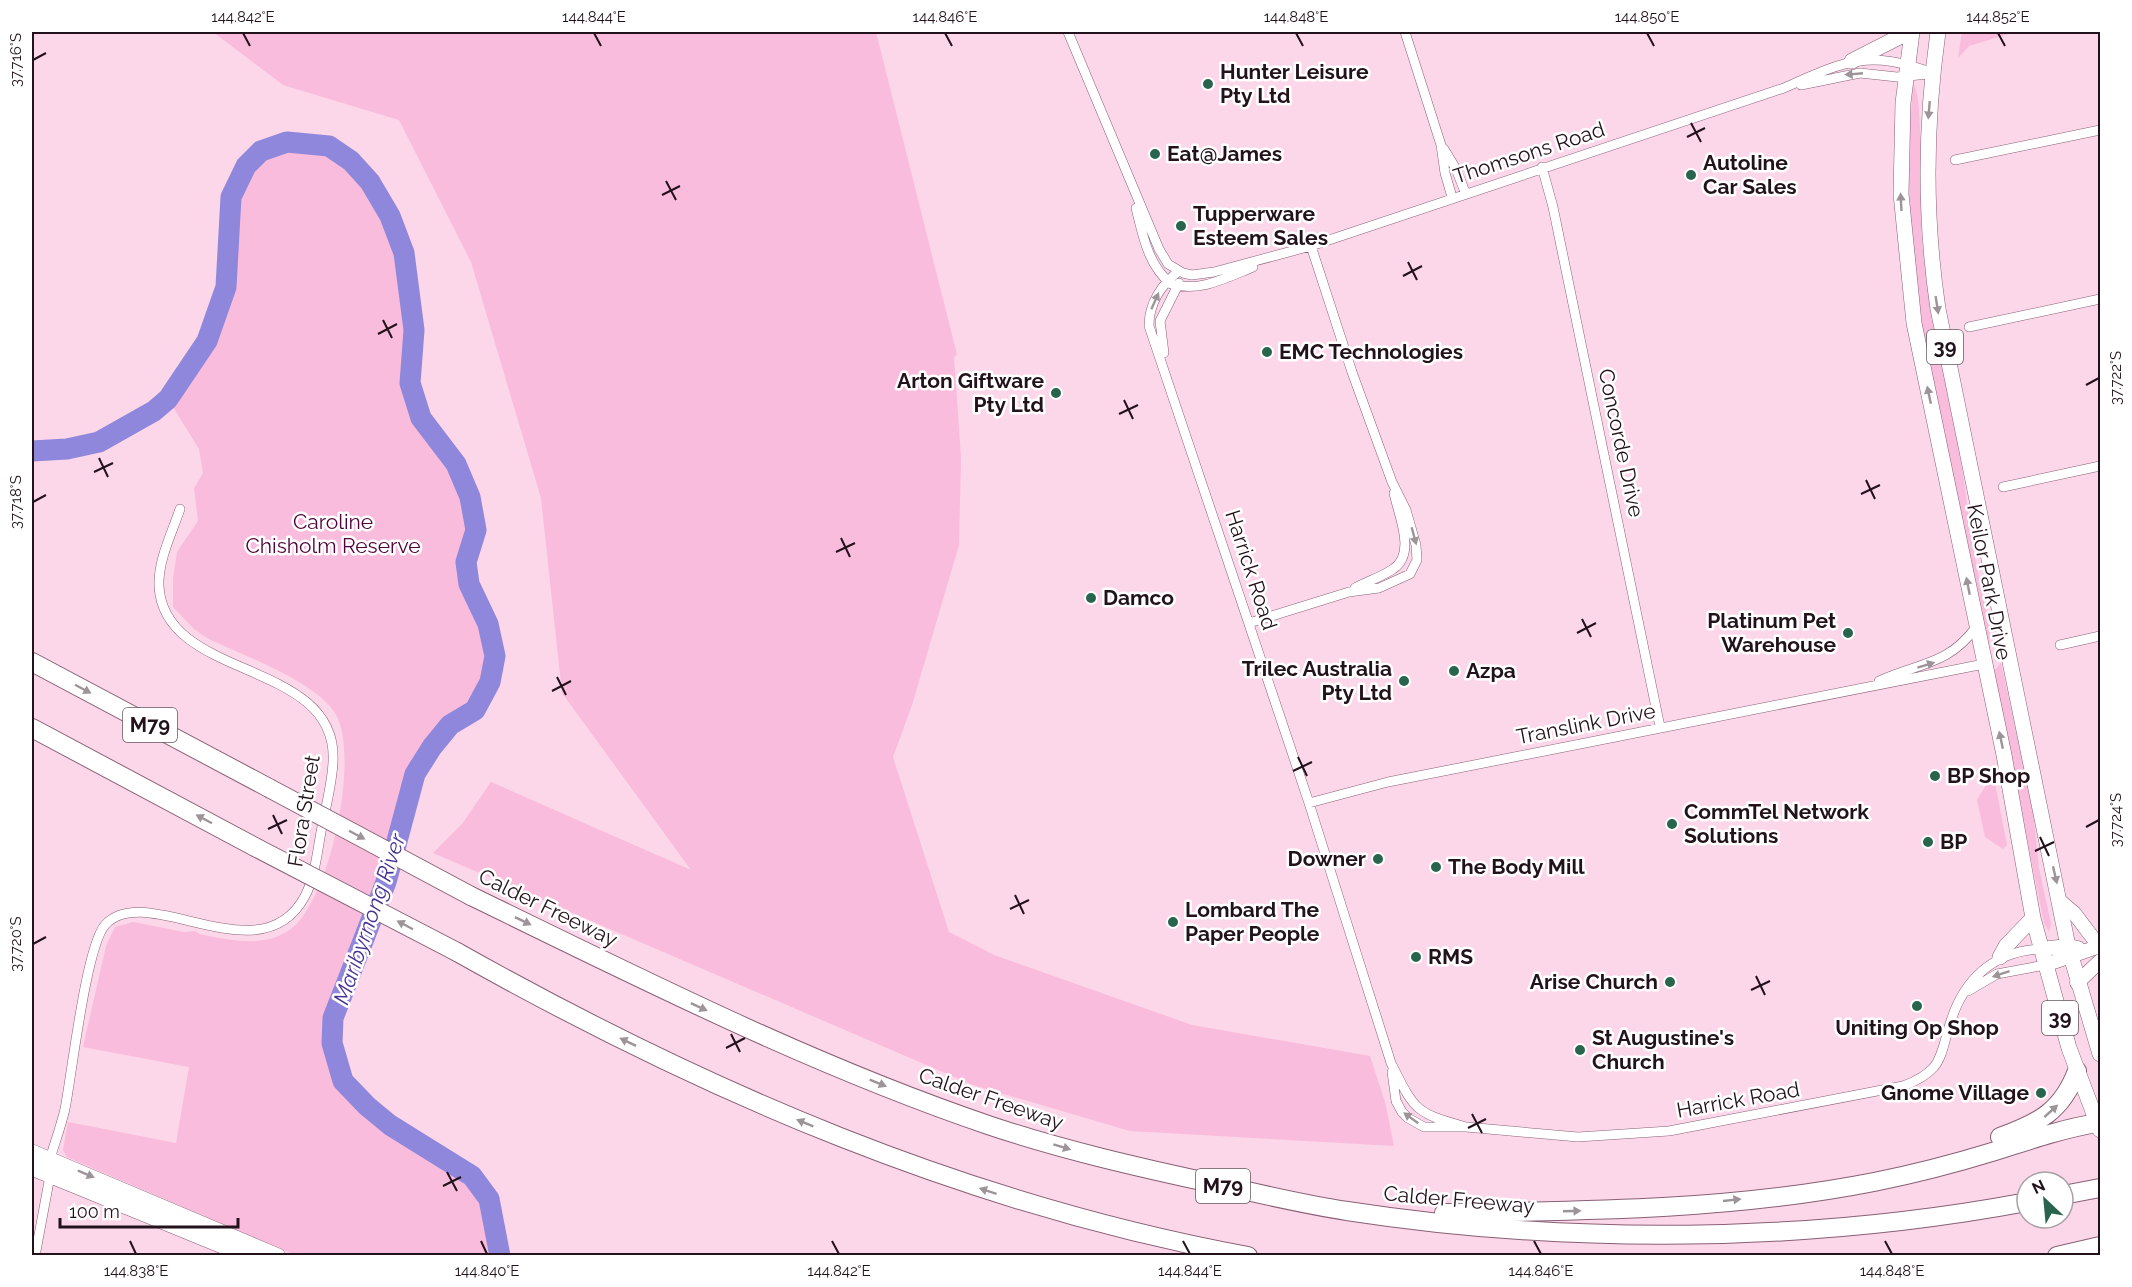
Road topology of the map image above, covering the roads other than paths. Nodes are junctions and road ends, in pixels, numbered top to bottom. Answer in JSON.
{"nodes":[{"id":1,"x":1068,"y":32,"type":"edge"},
{"id":2,"x":1405,"y":32,"type":"edge"},
{"id":3,"x":1910,"y":32,"type":"edge"},
{"id":4,"x":1938,"y":32,"type":"edge"},
{"id":5,"x":1852,"y":61,"type":"junction"},
{"id":6,"x":1906,"y":70,"type":"junction"},
{"id":7,"x":1933,"y":74,"type":"junction"},
{"id":8,"x":1784,"y":88,"type":"junction"},
{"id":9,"x":2100,"y":130,"type":"edge"},
{"id":10,"x":1441,"y":145,"type":"junction"},
{"id":11,"x":1955,"y":160,"type":"dead end"},
{"id":12,"x":1542,"y":167,"type":"junction"},
{"id":13,"x":1129,"y":182,"type":"junction"},
{"id":14,"x":1465,"y":192,"type":"junction"},
{"id":15,"x":1452,"y":197,"type":"junction"},
{"id":16,"x":1311,"y":246,"type":"junction"},
{"id":17,"x":1287,"y":253,"type":"junction"},
{"id":18,"x":1179,"y":271,"type":"junction"},
{"id":19,"x":1172,"y":284,"type":"junction"},
{"id":20,"x":2100,"y":299,"type":"edge"},
{"id":21,"x":1969,"y":327,"type":"dead end"},
{"id":22,"x":2100,"y":466,"type":"edge"},
{"id":23,"x":1392,"y":482,"type":"junction"},
{"id":24,"x":2003,"y":487,"type":"dead end"},
{"id":25,"x":180,"y":509,"type":"dead end"},
{"id":26,"x":1349,"y":592,"type":"junction"},
{"id":27,"x":1250,"y":623,"type":"junction"},
{"id":28,"x":1977,"y":627,"type":"junction"},
{"id":29,"x":2100,"y":636,"type":"edge"},
{"id":30,"x":2060,"y":645,"type":"dead end"},
{"id":31,"x":2009,"y":658,"type":"junction"},
{"id":32,"x":32,"y":662,"type":"edge"},
{"id":33,"x":1984,"y":664,"type":"junction"},
{"id":34,"x":1871,"y":684,"type":"junction"},
{"id":35,"x":1660,"y":727,"type":"junction"},
{"id":36,"x":32,"y":728,"type":"edge"},
{"id":37,"x":1309,"y":803,"type":"junction"},
{"id":38,"x":2061,"y":902,"type":"junction"},
{"id":39,"x":2033,"y":918,"type":"junction"},
{"id":40,"x":2100,"y":946,"type":"edge"},
{"id":41,"x":2041,"y":949,"type":"junction"},
{"id":42,"x":2074,"y":950,"type":"junction"},
{"id":43,"x":2000,"y":957,"type":"junction"},
{"id":44,"x":2100,"y":961,"type":"edge"},
{"id":45,"x":2045,"y":965,"type":"junction"},
{"id":46,"x":2077,"y":983,"type":"junction"},
{"id":47,"x":1962,"y":997,"type":"junction"},
{"id":48,"x":2100,"y":1054,"type":"edge"},
{"id":49,"x":2077,"y":1071,"type":"junction"},
{"id":50,"x":2099,"y":1125,"type":"edge"},
{"id":51,"x":32,"y":1152,"type":"edge"},
{"id":52,"x":50,"y":1159,"type":"junction"},
{"id":53,"x":32,"y":1168,"type":"edge"},
{"id":54,"x":50,"y":1176,"type":"junction"},
{"id":55,"x":2100,"y":1188,"type":"edge"},
{"id":56,"x":1811,"y":1192,"type":"junction"},
{"id":57,"x":2075,"y":1193,"type":"edge"},
{"id":58,"x":1023,"y":1203,"type":"junction"},
{"id":59,"x":2015,"y":1204,"type":"edge"},
{"id":60,"x":1346,"y":1211,"type":"junction"},
{"id":61,"x":2100,"y":1246,"type":"edge"},
{"id":62,"x":273,"y":1254,"type":"edge"},
{"id":63,"x":35,"y":1256,"type":"edge"},
{"id":64,"x":247,"y":1256,"type":"edge"},
{"id":65,"x":1208,"y":1256,"type":"edge"},
{"id":66,"x":1248,"y":1256,"type":"edge"},
{"id":67,"x":2057,"y":1256,"type":"edge"}],
"edges":[{"from":1,"to":13,"type":"street"},
{"from":2,"to":10,"type":"street"},
{"from":3,"to":5,"type":"main road"},
{"from":3,"to":6,"type":"main road","name":"Keilor Park Drive","number":"39"},
{"from":4,"to":7,"type":"main road","name":"Keilor Park Drive","number":"39"},
{"from":5,"to":6,"type":"street","name":"Thomsons Road"},
{"from":5,"to":8,"type":"street","name":"Thomsons Road"},
{"from":6,"to":7,"type":"street","name":"Thomsons Road"},
{"from":6,"to":8,"type":"street","name":"Thomsons Road","one_way":true},
{"from":28,"to":6,"type":"main road","name":"Keilor Park Drive","number":"39","one_way":true},
{"from":7,"to":31,"type":"main road","name":"Keilor Park Drive","number":"39","one_way":true},
{"from":8,"to":12,"type":"street","name":"Thomsons Road"},
{"from":9,"to":11,"type":"street"},
{"from":10,"to":14,"type":"street"},
{"from":10,"to":15,"type":"street"},
{"from":12,"to":14,"type":"street","name":"Thomsons Road"},
{"from":12,"to":35,"type":"street","name":"Concorde Drive"},
{"from":13,"to":18,"type":"street"},
{"from":13,"to":19,"type":"street"},
{"from":14,"to":15,"type":"street","name":"Thomsons Road"},
{"from":15,"to":16,"type":"street","name":"Thomsons Road"},
{"from":16,"to":17,"type":"street","name":"Thomsons Road"},
{"from":16,"to":23,"type":"street"},
{"from":17,"to":18,"type":"street","name":"Thomsons Road"},
{"from":17,"to":19,"type":"street","name":"Thomsons Road"},
{"from":18,"to":19,"type":"street","name":"Harrick Road"},
{"from":19,"to":27,"type":"street","name":"Harrick Road"},
{"from":20,"to":21,"type":"street"},
{"from":22,"to":24,"type":"street"},
{"from":23,"to":26,"type":"street"},
{"from":23,"to":26,"type":"street","one_way":true},
{"from":25,"to":52,"type":"street","name":"Flora Street"},
{"from":26,"to":27,"type":"street"},
{"from":27,"to":37,"type":"street","name":"Harrick Road"},
{"from":28,"to":33,"type":"main road","name":"Keilor Park Drive","number":"39"},
{"from":34,"to":28,"type":"street","name":"Translink Drive","one_way":true},
{"from":29,"to":30,"type":"street"},
{"from":31,"to":33,"type":"main road"},
{"from":31,"to":38,"type":"main road","name":"Keilor Park Drive","number":"39","one_way":true},
{"from":32,"to":60,"type":"highway","name":"Calder Freeway","number":"M79","one_way":true,"bridge":true},
{"from":33,"to":34,"type":"street","name":"Translink Drive"},
{"from":39,"to":33,"type":"main road","name":"Keilor Park Drive","number":"39","one_way":true},
{"from":34,"to":35,"type":"street","name":"Translink Drive"},
{"from":35,"to":37,"type":"street","name":"Translink Drive"},
{"from":58,"to":36,"type":"highway","number":"M79","one_way":true,"bridge":true},
{"from":37,"to":47,"type":"street","name":"Harrick Road"},
{"from":38,"to":40,"type":"main road"},
{"from":38,"to":42,"type":"main road","name":"Keilor Park Drive","number":"39"},
{"from":39,"to":41,"type":"main road","name":"Keilor Park Drive","number":"39"},
{"from":39,"to":43,"type":"main road"},
{"from":40,"to":42,"type":"main road"},
{"from":41,"to":42,"type":"main road"},
{"from":41,"to":43,"type":"street","name":"Harrick Road"},
{"from":41,"to":45,"type":"main road","name":"Keilor Park Drive","number":"39"},
{"from":42,"to":45,"type":"main road"},
{"from":42,"to":46,"type":"main road","name":"Keilor Park Drive","number":"39"},
{"from":43,"to":47,"type":"street","name":"Harrick Road"},
{"from":44,"to":46,"type":"main road"},
{"from":45,"to":47,"type":"street","one_way":true},
{"from":45,"to":49,"type":"main road","name":"Keilor Park Drive","number":"39"},
{"from":46,"to":48,"type":"main road","name":"Keilor Park Drive","number":"39"},
{"from":49,"to":50,"type":"main road","name":"Keilor Park Drive","number":"39"},
{"from":56,"to":49,"type":"highway","one_way":true},
{"from":50,"to":56,"type":"highway"},
{"from":51,"to":52,"type":"main road"},
{"from":52,"to":54,"type":"main road"},
{"from":52,"to":62,"type":"main road","one_way":true},
{"from":53,"to":54,"type":"main road"},
{"from":54,"to":63,"type":"street"},
{"from":54,"to":64,"type":"main road"},
{"from":55,"to":57,"type":"highway"},
{"from":60,"to":56,"type":"highway","one_way":true},
{"from":58,"to":65,"type":"highway"},
{"from":58,"to":66,"type":"highway","number":"M79"},
{"from":59,"to":60,"type":"highway","name":"Calder Freeway","number":"M79"},
{"from":61,"to":67,"type":"highway"}]}
